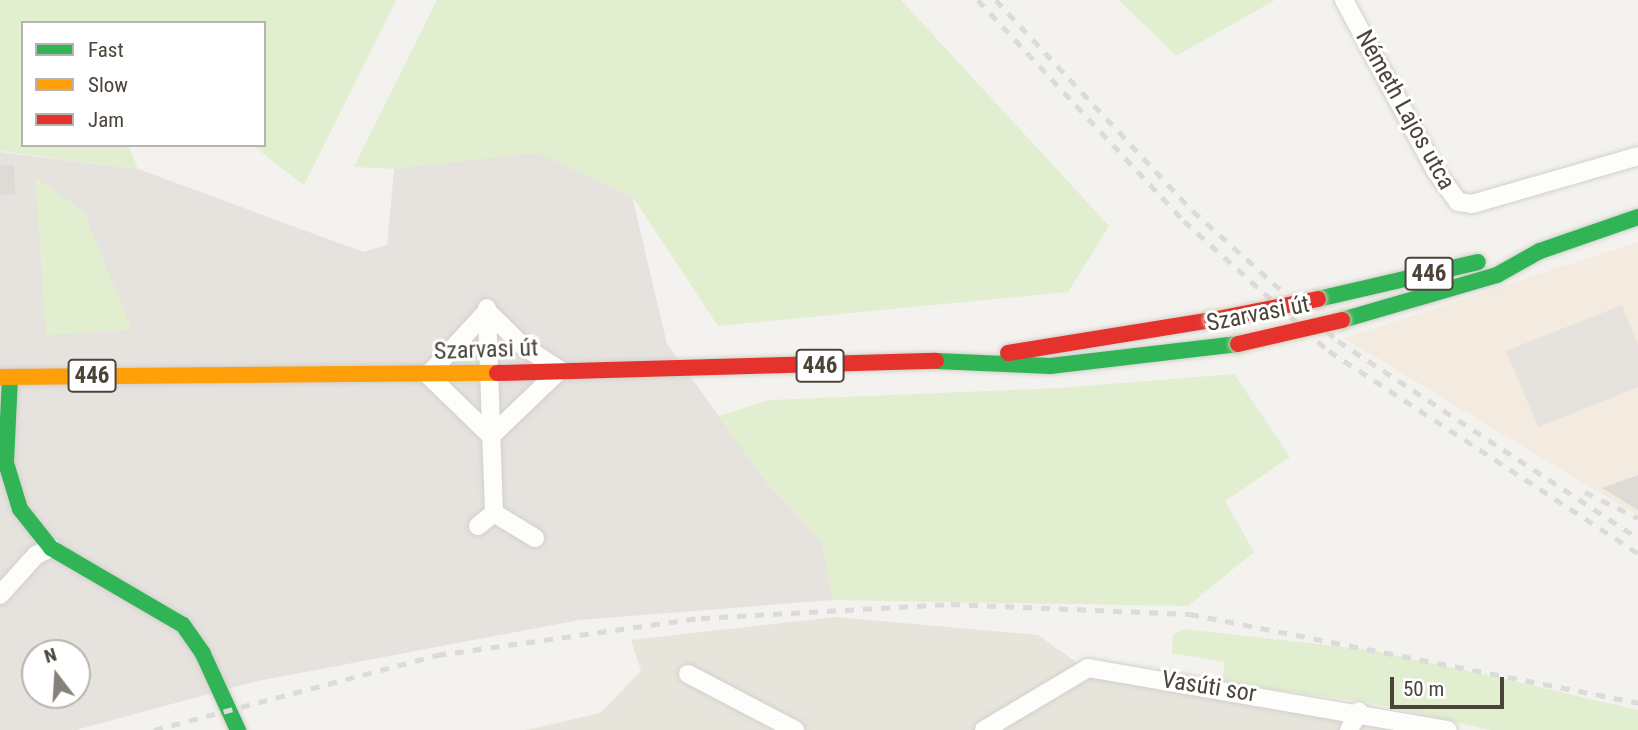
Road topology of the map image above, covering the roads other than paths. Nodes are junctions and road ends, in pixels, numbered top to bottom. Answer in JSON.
{"nodes":[{"id":1,"x":1344,"y":0,"type":"edge"},
{"id":2,"x":1638,"y":156,"type":"edge"},
{"id":3,"x":1638,"y":217,"type":"edge"},
{"id":4,"x":1540,"y":251,"type":"junction"},
{"id":5,"x":487,"y":306,"type":"junction"},
{"id":6,"x":974,"y":360,"type":"junction"},
{"id":7,"x":560,"y":370,"type":"junction"},
{"id":8,"x":488,"y":373,"type":"junction"},
{"id":9,"x":428,"y":375,"type":"junction"},
{"id":10,"x":5,"y":377,"type":"edge"},
{"id":11,"x":491,"y":436,"type":"junction"},
{"id":12,"x":3,"y":457,"type":"edge"},
{"id":13,"x":494,"y":513,"type":"junction"},
{"id":14,"x":478,"y":526,"type":"dead end"},
{"id":15,"x":535,"y":538,"type":"dead end"},
{"id":16,"x":51,"y":548,"type":"junction"},
{"id":17,"x":0,"y":594,"type":"edge"},
{"id":18,"x":688,"y":674,"type":"dead end"},
{"id":19,"x":1359,"y":711,"type":"junction"},
{"id":20,"x":238,"y":730,"type":"edge"},
{"id":21,"x":795,"y":730,"type":"edge"},
{"id":22,"x":984,"y":730,"type":"edge"},
{"id":23,"x":1349,"y":730,"type":"edge"},
{"id":24,"x":1448,"y":730,"type":"edge"}],
"edges":[{"from":1,"to":2,"type":"street","name":"Németh Lajos utca"},
{"from":3,"to":4,"type":"main road","name":"Szarvasi út","number":"446"},
{"from":4,"to":6,"type":"main road","name":"Szarvasi út","number":"446","bridge":true},
{"from":4,"to":6,"type":"main road","name":"Szarvasi út","number":"446","bridge":true},
{"from":5,"to":7,"type":"street"},
{"from":5,"to":8,"type":"street"},
{"from":5,"to":9,"type":"street"},
{"from":6,"to":7,"type":"main road","name":"Szarvasi út","number":"446"},
{"from":7,"to":8,"type":"main road","name":"Szarvasi út","number":"446"},
{"from":7,"to":11,"type":"street"},
{"from":8,"to":9,"type":"main road","name":"Szarvasi út","number":"446"},
{"from":8,"to":11,"type":"street"},
{"from":9,"to":10,"type":"main road","name":"Szarvasi út","number":"446"},
{"from":9,"to":11,"type":"street"},
{"from":10,"to":12,"type":"main road"},
{"from":11,"to":13,"type":"street"},
{"from":12,"to":16,"type":"main road"},
{"from":13,"to":14,"type":"street"},
{"from":13,"to":15,"type":"street"},
{"from":16,"to":17,"type":"street"},
{"from":16,"to":20,"type":"main road"},
{"from":18,"to":21,"type":"street"},
{"from":19,"to":22,"type":"street","name":"Vasúti sor"},
{"from":19,"to":23,"type":"street"},
{"from":19,"to":24,"type":"street","name":"Vasúti sor"}]}
